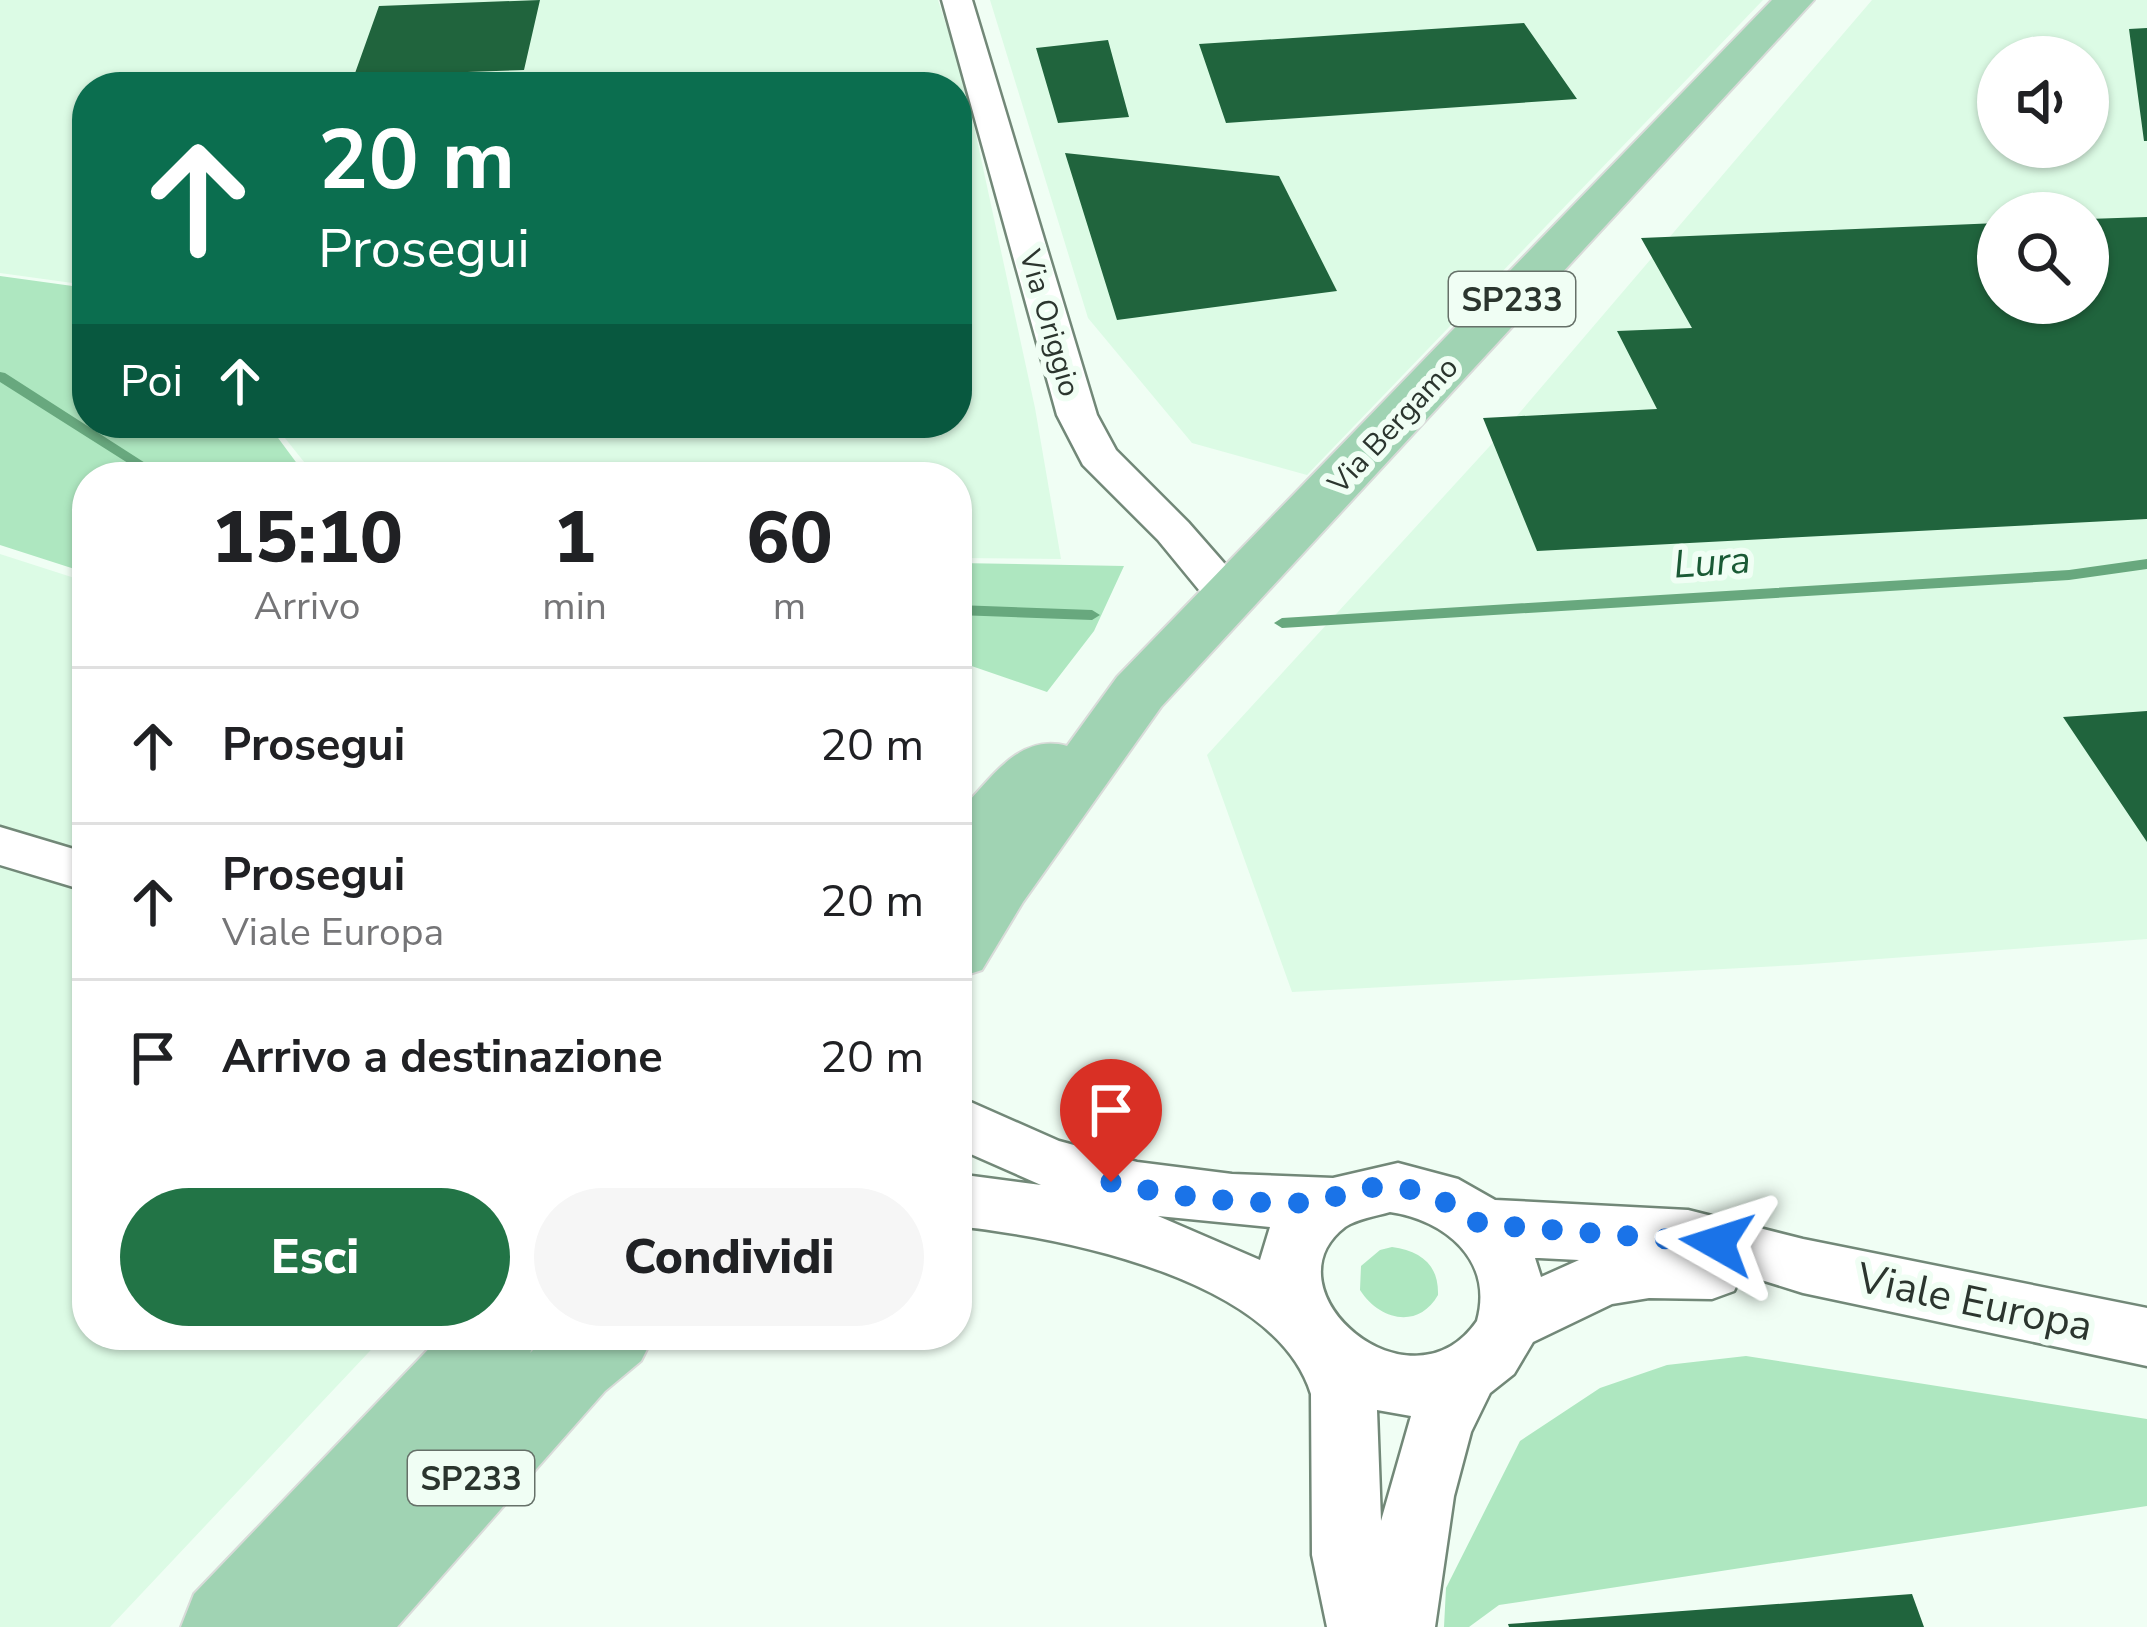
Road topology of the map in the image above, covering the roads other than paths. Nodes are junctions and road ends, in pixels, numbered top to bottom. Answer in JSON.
{"nodes":[{"id":1,"x":957,"y":0,"type":"edge"},
{"id":2,"x":1794,"y":0,"type":"edge"},
{"id":3,"x":1229,"y":598,"type":"junction"},
{"id":4,"x":1139,"y":692,"type":"junction"},
{"id":5,"x":972,"y":840,"type":"edge"},
{"id":6,"x":0,"y":846,"type":"edge"},
{"id":7,"x":72,"y":868,"type":"edge"},
{"id":8,"x":972,"y":924,"type":"edge"},
{"id":9,"x":972,"y":1129,"type":"edge"},
{"id":10,"x":972,"y":1201,"type":"edge"},
{"id":11,"x":1329,"y":1202,"type":"junction"},
{"id":12,"x":1480,"y":1224,"type":"junction"},
{"id":13,"x":1803,"y":1266,"type":"junction"},
{"id":14,"x":1512,"y":1321,"type":"junction"},
{"id":15,"x":1313,"y":1334,"type":"junction"},
{"id":16,"x":2147,"y":1337,"type":"edge"},
{"id":17,"x":483,"y":1350,"type":"edge"},
{"id":18,"x":593,"y":1350,"type":"edge"},
{"id":19,"x":1466,"y":1374,"type":"junction"},
{"id":20,"x":227,"y":1627,"type":"edge"},
{"id":21,"x":335,"y":1627,"type":"edge"},
{"id":22,"x":1364,"y":1627,"type":"edge"},
{"id":23,"x":1399,"y":1627,"type":"edge"}],
"edges":[{"from":1,"to":3,"type":"street","name":"Via Origgio"},
{"from":2,"to":3,"type":"main road","name":"Via Bergamo","number":"SP233"},
{"from":3,"to":4,"type":"main road","name":"Via Bergamo","number":"SP233"},
{"from":4,"to":5,"type":"main road","name":"Via Bergamo","number":"SP233"},
{"from":4,"to":8,"type":"main road","name":"Via Bergamo","number":"SP233"},
{"from":6,"to":7,"type":"street"},
{"from":9,"to":11,"type":"street"},
{"from":10,"to":15,"type":"street"},
{"from":11,"to":12,"type":"street"},
{"from":11,"to":15,"type":"street"},
{"from":12,"to":13,"type":"street","name":"Viale Europa"},
{"from":12,"to":14,"type":"street"},
{"from":13,"to":14,"type":"street","name":"Viale Europa"},
{"from":13,"to":16,"type":"street","name":"Viale Europa"},
{"from":14,"to":19,"type":"street"},
{"from":15,"to":19,"type":"street"},
{"from":15,"to":22,"type":"street"},
{"from":17,"to":20,"type":"main road","number":"SP233"},
{"from":18,"to":21,"type":"main road","number":"SP233"},
{"from":19,"to":23,"type":"street"}]}
